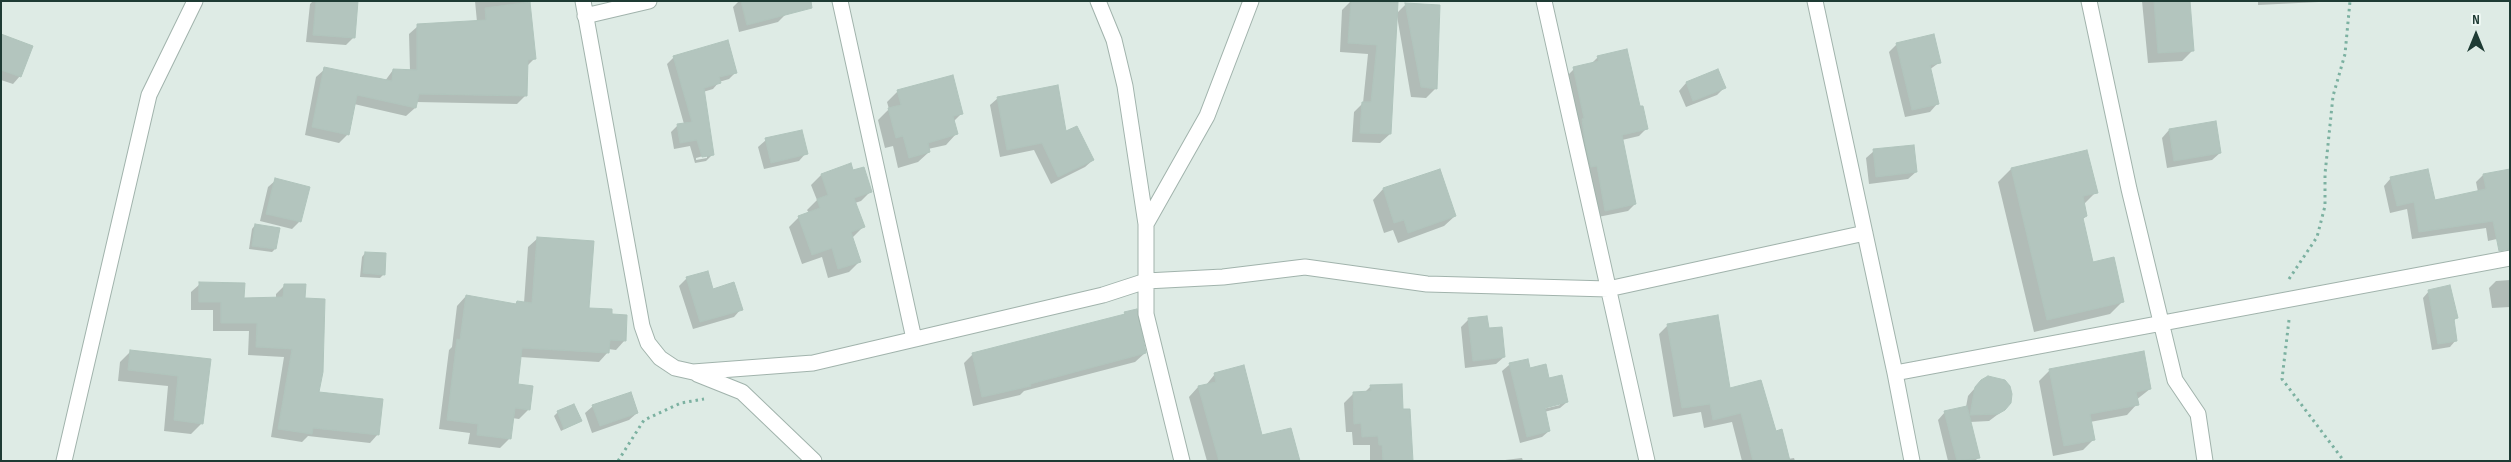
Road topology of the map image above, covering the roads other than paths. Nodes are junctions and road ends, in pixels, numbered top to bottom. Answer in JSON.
{"nodes":[{"id":1,"x":195,"y":1,"type":"edge"},
{"id":2,"x":582,"y":1,"type":"edge"},
{"id":3,"x":649,"y":1,"type":"edge"},
{"id":4,"x":840,"y":1,"type":"edge"},
{"id":5,"x":1098,"y":1,"type":"edge"},
{"id":6,"x":1251,"y":1,"type":"edge"},
{"id":7,"x":1544,"y":1,"type":"edge"},
{"id":8,"x":1814,"y":1,"type":"edge"},
{"id":9,"x":2089,"y":1,"type":"edge"},
{"id":10,"x":585,"y":16,"type":"junction"},
{"id":11,"x":1146,"y":224,"type":"junction"},
{"id":12,"x":1865,"y":233,"type":"junction"},
{"id":13,"x":2510,"y":258,"type":"edge"},
{"id":14,"x":1146,"y":281,"type":"junction"},
{"id":15,"x":1608,"y":289,"type":"junction"},
{"id":16,"x":2162,"y":323,"type":"junction"},
{"id":17,"x":914,"y":339,"type":"junction"},
{"id":18,"x":693,"y":372,"type":"junction"},
{"id":19,"x":1895,"y":374,"type":"junction"},
{"id":20,"x":64,"y":461,"type":"edge"},
{"id":21,"x":814,"y":461,"type":"edge"},
{"id":22,"x":1182,"y":461,"type":"edge"},
{"id":23,"x":1647,"y":461,"type":"edge"},
{"id":24,"x":1912,"y":461,"type":"edge"},
{"id":25,"x":2205,"y":461,"type":"edge"}],
"edges":[{"from":1,"to":20,"type":"street"},
{"from":2,"to":10,"type":"street"},
{"from":3,"to":10,"type":"street"},
{"from":4,"to":17,"type":"street"},
{"from":5,"to":11,"type":"street"},
{"from":6,"to":11,"type":"street"},
{"from":7,"to":15,"type":"street"},
{"from":8,"to":12,"type":"street"},
{"from":9,"to":16,"type":"street"},
{"from":10,"to":18,"type":"street"},
{"from":11,"to":14,"type":"street"},
{"from":12,"to":15,"type":"street"},
{"from":12,"to":19,"type":"street"},
{"from":13,"to":16,"type":"street"},
{"from":14,"to":15,"type":"street"},
{"from":14,"to":17,"type":"street"},
{"from":14,"to":22,"type":"street"},
{"from":15,"to":23,"type":"street"},
{"from":16,"to":19,"type":"street"},
{"from":16,"to":25,"type":"street"},
{"from":17,"to":18,"type":"street"},
{"from":18,"to":21,"type":"street"},
{"from":19,"to":24,"type":"street"}]}
